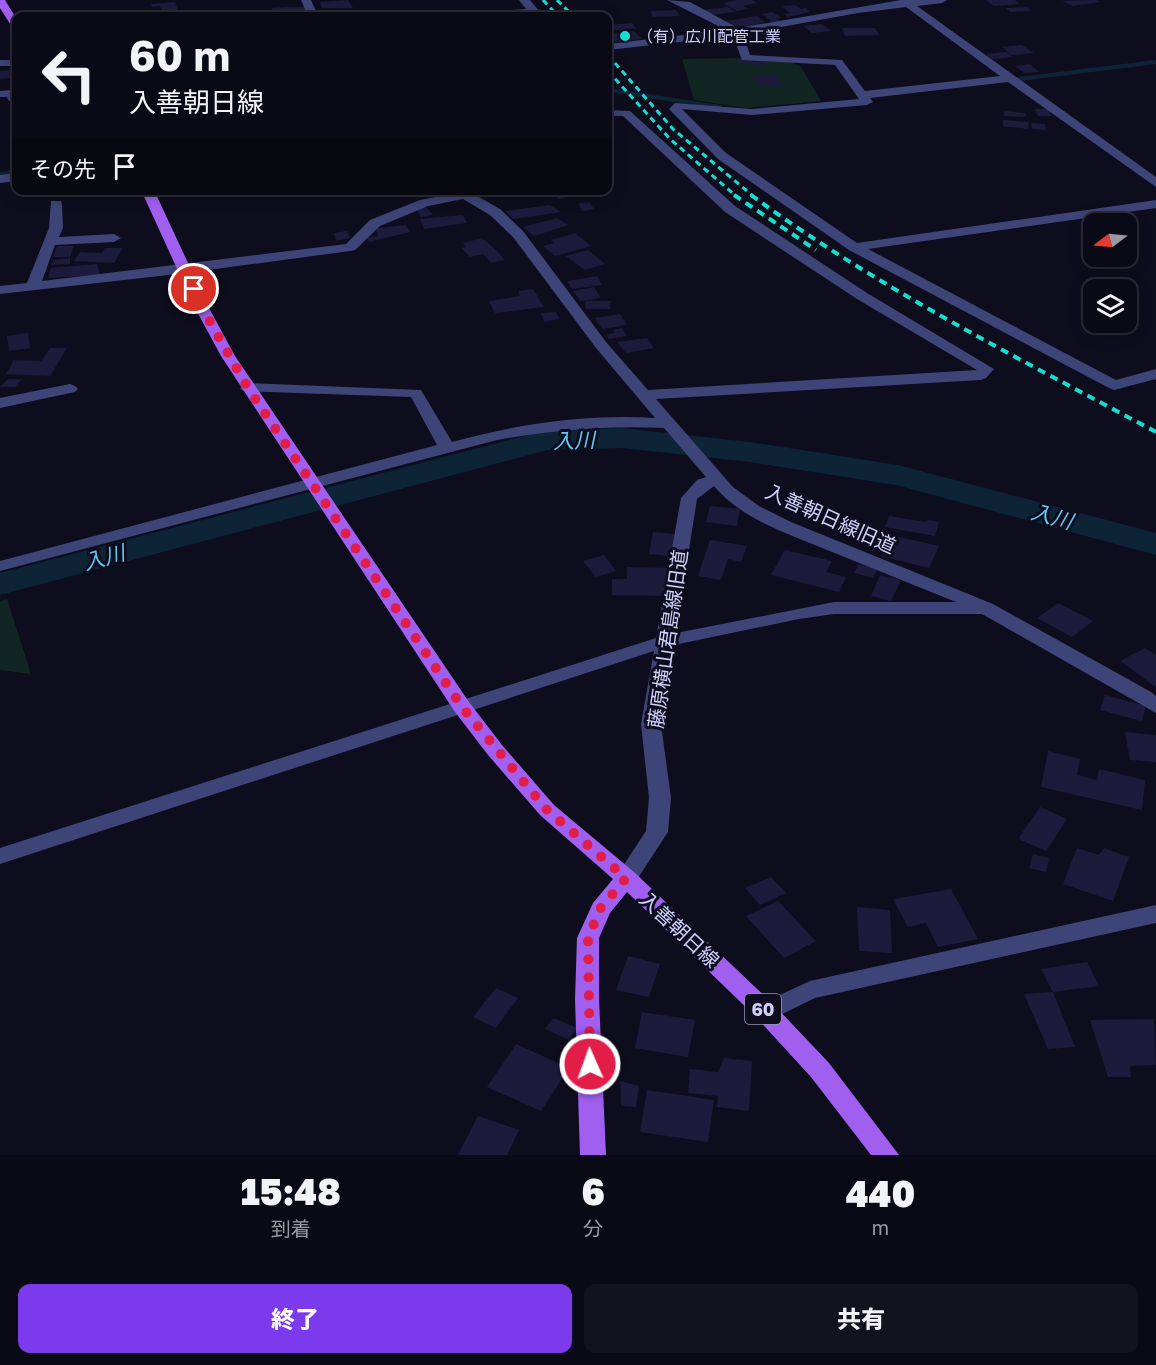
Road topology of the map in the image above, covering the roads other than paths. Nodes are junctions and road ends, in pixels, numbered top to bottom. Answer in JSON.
{"nodes":[{"id":1,"x":0,"y":0,"type":"edge"},
{"id":2,"x":524,"y":0,"type":"edge"},
{"id":3,"x":672,"y":0,"type":"edge"},
{"id":4,"x":942,"y":0,"type":"edge"},
{"id":5,"x":905,"y":2,"type":"edge"},
{"id":6,"x":522,"y":12,"type":"edge"},
{"id":7,"x":12,"y":19,"type":"edge"},
{"id":8,"x":737,"y":32,"type":"junction"},
{"id":9,"x":612,"y":47,"type":"edge"},
{"id":10,"x":1011,"y":78,"type":"junction"},
{"id":11,"x":863,"y":95,"type":"junction"},
{"id":12,"x":612,"y":113,"type":"edge"},
{"id":13,"x":1156,"y":183,"type":"edge"},
{"id":14,"x":149,"y":195,"type":"edge"},
{"id":15,"x":451,"y":195,"type":"edge"},
{"id":16,"x":462,"y":195,"type":"edge"},
{"id":17,"x":56,"y":204,"type":"dead end"},
{"id":18,"x":1156,"y":204,"type":"edge"},
{"id":19,"x":114,"y":238,"type":"dead end"},
{"id":20,"x":50,"y":241,"type":"junction"},
{"id":21,"x":854,"y":248,"type":"junction"},
{"id":22,"x":186,"y":269,"type":"junction"},
{"id":23,"x":33,"y":286,"type":"junction"},
{"id":24,"x":0,"y":290,"type":"edge"},
{"id":25,"x":1156,"y":374,"type":"edge"},
{"id":26,"x":248,"y":388,"type":"junction"},
{"id":27,"x":70,"y":389,"type":"dead end"},
{"id":28,"x":643,"y":395,"type":"junction"},
{"id":29,"x":0,"y":404,"type":"edge"},
{"id":30,"x":670,"y":426,"type":"junction"},
{"id":31,"x":447,"y":448,"type":"junction"},
{"id":32,"x":718,"y":479,"type":"junction"},
{"id":33,"x":313,"y":484,"type":"junction"},
{"id":34,"x":0,"y":566,"type":"edge"},
{"id":35,"x":986,"y":608,"type":"junction"},
{"id":36,"x":666,"y":641,"type":"junction"},
{"id":37,"x":1156,"y":706,"type":"edge"},
{"id":38,"x":462,"y":707,"type":"junction"},
{"id":39,"x":0,"y":856,"type":"edge"},
{"id":40,"x":626,"y":878,"type":"junction"},
{"id":41,"x":1156,"y":914,"type":"edge"},
{"id":42,"x":766,"y":1012,"type":"junction"},
{"id":43,"x":593,"y":1155,"type":"edge"},
{"id":44,"x":886,"y":1155,"type":"edge"}],
"edges":[{"from":1,"to":7,"type":"main road"},
{"from":2,"to":6,"type":"street"},
{"from":3,"to":8,"type":"street"},
{"from":4,"to":5,"type":"street"},
{"from":5,"to":8,"type":"street"},
{"from":5,"to":10,"type":"street"},
{"from":8,"to":9,"type":"street"},
{"from":8,"to":11,"type":"street"},
{"from":10,"to":11,"type":"street"},
{"from":10,"to":13,"type":"street"},
{"from":11,"to":21,"type":"street"},
{"from":12,"to":28,"type":"street"},
{"from":14,"to":22,"type":"main road","name":"入善朝日線","number":"60"},
{"from":15,"to":22,"type":"street"},
{"from":16,"to":28,"type":"street","name":"入善朝日線旧道"},
{"from":17,"to":20,"type":"street"},
{"from":18,"to":21,"type":"street"},
{"from":19,"to":20,"type":"street"},
{"from":20,"to":23,"type":"street"},
{"from":21,"to":25,"type":"street"},
{"from":22,"to":23,"type":"street"},
{"from":22,"to":26,"type":"main road","name":"入善朝日線","number":"60"},
{"from":23,"to":24,"type":"street"},
{"from":26,"to":31,"type":"street"},
{"from":26,"to":33,"type":"main road","name":"入善朝日線","number":"60"},
{"from":27,"to":29,"type":"street"},
{"from":28,"to":30,"type":"street","name":"入善朝日線旧道"},
{"from":30,"to":31,"type":"street"},
{"from":30,"to":32,"type":"street","name":"入善朝日線旧道"},
{"from":31,"to":33,"type":"street"},
{"from":32,"to":35,"type":"street","name":"入善朝日線旧道"},
{"from":32,"to":36,"type":"street","name":"藤原横山君島線旧道"},
{"from":33,"to":34,"type":"street"},
{"from":33,"to":38,"type":"main road","name":"入善朝日線","number":"60"},
{"from":35,"to":36,"type":"street"},
{"from":35,"to":37,"type":"street","name":"入善朝日線旧道"},
{"from":36,"to":38,"type":"street"},
{"from":36,"to":40,"type":"street","name":"藤原横山君島線旧道"},
{"from":38,"to":39,"type":"street"},
{"from":38,"to":40,"type":"main road","name":"入善朝日線","number":"60"},
{"from":40,"to":42,"type":"main road","name":"入善朝日線","number":"60"},
{"from":40,"to":43,"type":"main road"},
{"from":41,"to":42,"type":"street"},
{"from":42,"to":44,"type":"main road","name":"入善朝日線","number":"60"}]}
